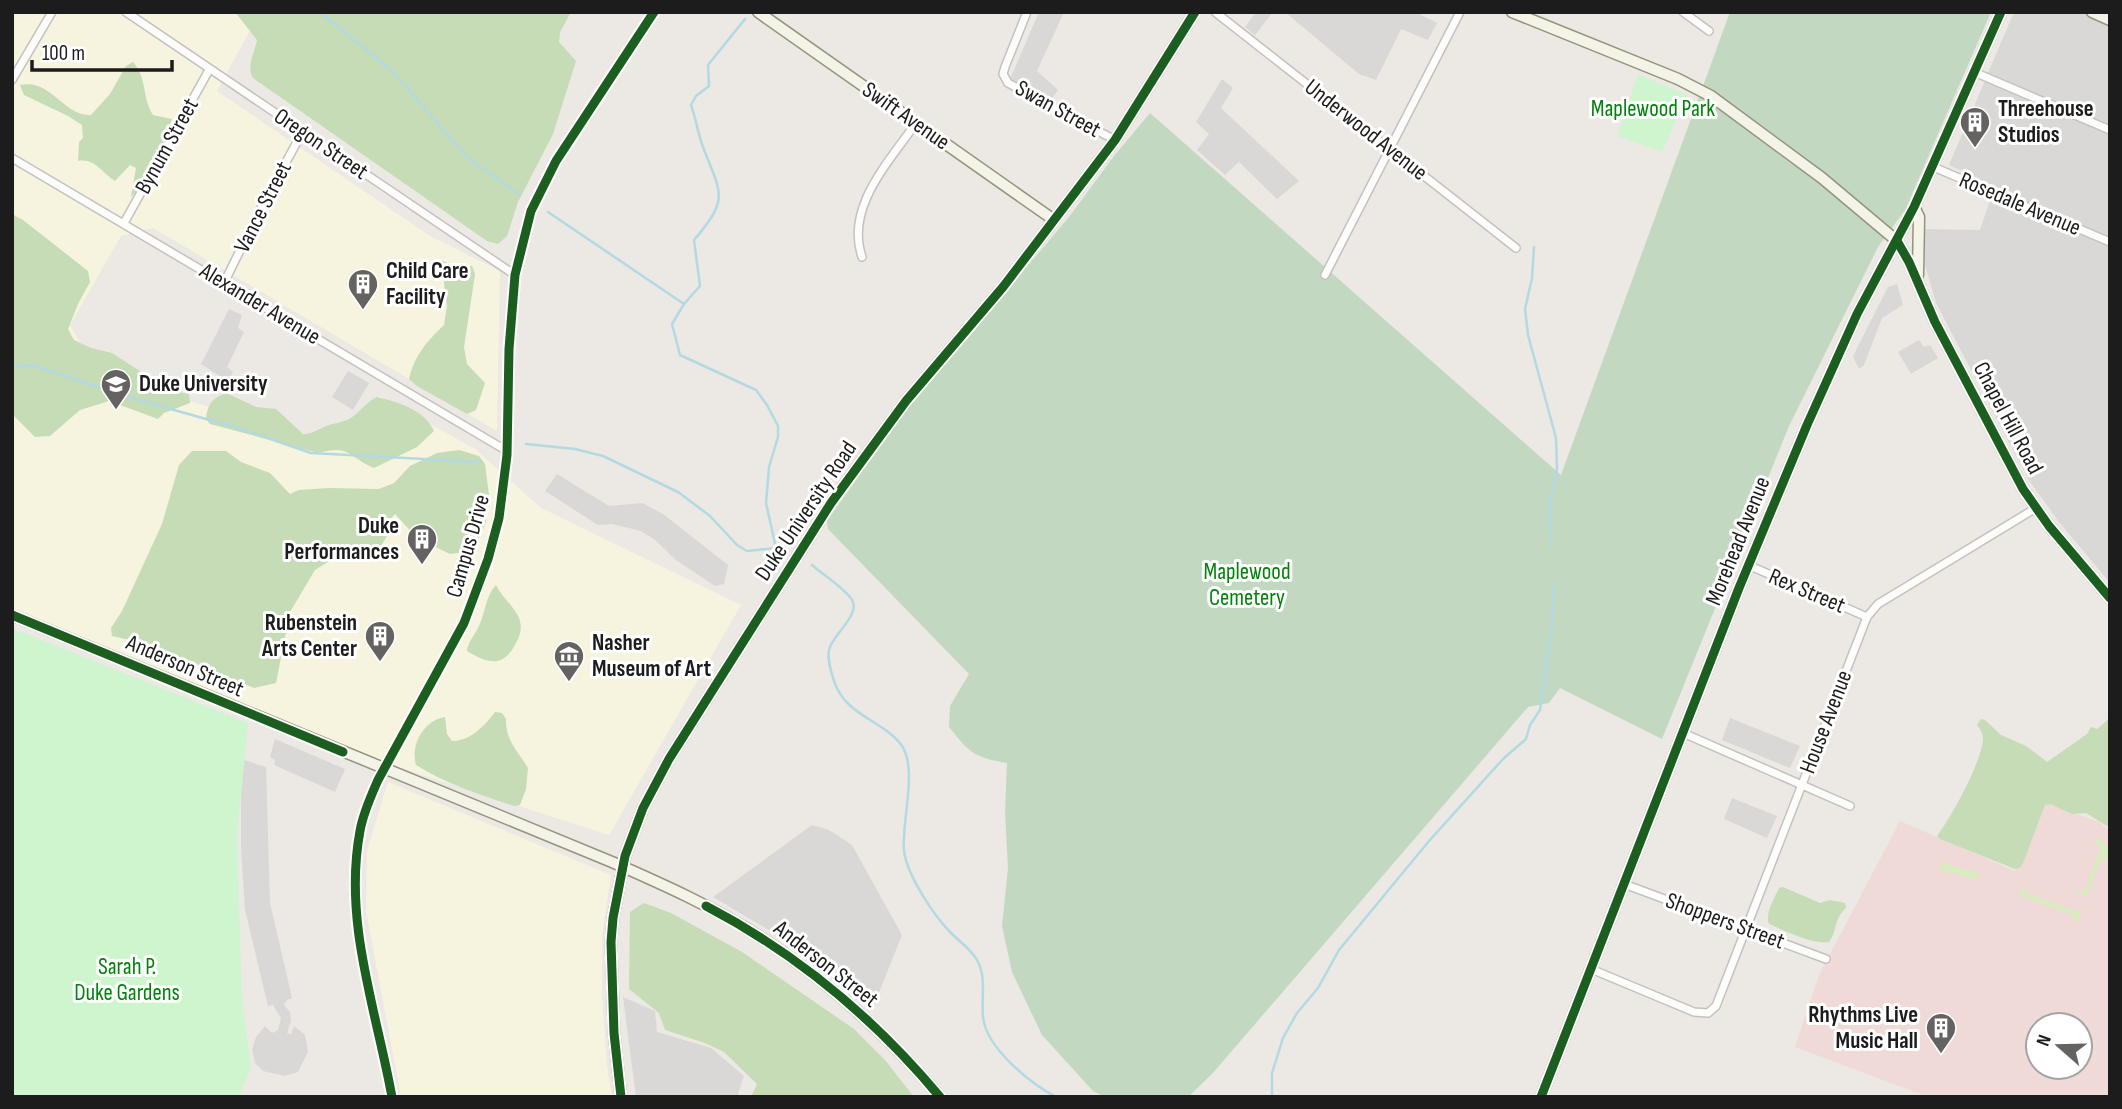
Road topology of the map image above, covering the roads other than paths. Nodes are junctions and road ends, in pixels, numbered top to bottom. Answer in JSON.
{"nodes":[{"id":1,"x":52,"y":12,"type":"edge"},
{"id":2,"x":126,"y":12,"type":"edge"},
{"id":3,"x":654,"y":12,"type":"edge"},
{"id":4,"x":758,"y":12,"type":"edge"},
{"id":5,"x":1027,"y":12,"type":"edge"},
{"id":6,"x":1195,"y":12,"type":"edge"},
{"id":7,"x":1215,"y":12,"type":"edge"},
{"id":8,"x":1461,"y":12,"type":"edge"},
{"id":9,"x":1513,"y":12,"type":"edge"},
{"id":10,"x":1683,"y":12,"type":"edge"},
{"id":11,"x":2001,"y":12,"type":"edge"},
{"id":12,"x":2092,"y":12,"type":"edge"},
{"id":13,"x":2110,"y":20,"type":"edge"},
{"id":14,"x":1709,"y":32,"type":"dead end"},
{"id":15,"x":209,"y":70,"type":"junction"},
{"id":16,"x":1974,"y":72,"type":"junction"},
{"id":17,"x":12,"y":80,"type":"edge"},
{"id":18,"x":916,"y":122,"type":"junction"},
{"id":19,"x":2110,"y":130,"type":"edge"},
{"id":20,"x":303,"y":131,"type":"junction"},
{"id":21,"x":1115,"y":140,"type":"junction"},
{"id":22,"x":1391,"y":149,"type":"junction"},
{"id":23,"x":12,"y":158,"type":"edge"},
{"id":24,"x":1931,"y":166,"type":"junction"},
{"id":25,"x":1914,"y":207,"type":"junction"},
{"id":26,"x":1054,"y":220,"type":"junction"},
{"id":27,"x":124,"y":223,"type":"junction"},
{"id":28,"x":1897,"y":241,"type":"junction"},
{"id":29,"x":2110,"y":242,"type":"edge"},
{"id":30,"x":1516,"y":248,"type":"dead end"},
{"id":31,"x":862,"y":257,"type":"dead end"},
{"id":32,"x":515,"y":275,"type":"junction"},
{"id":33,"x":1325,"y":275,"type":"dead end"},
{"id":34,"x":224,"y":283,"type":"junction"},
{"id":35,"x":1919,"y":288,"type":"junction"},
{"id":36,"x":507,"y":452,"type":"junction"},
{"id":37,"x":2036,"y":508,"type":"junction"},
{"id":38,"x":1748,"y":565,"type":"junction"},
{"id":39,"x":2110,"y":598,"type":"edge"},
{"id":40,"x":12,"y":615,"type":"edge"},
{"id":41,"x":1867,"y":617,"type":"junction"},
{"id":42,"x":1683,"y":733,"type":"junction"},
{"id":43,"x":384,"y":769,"type":"junction"},
{"id":44,"x":1802,"y":786,"type":"junction"},
{"id":45,"x":1850,"y":806,"type":"dead end"},
{"id":46,"x":622,"y":866,"type":"junction"},
{"id":47,"x":1624,"y":884,"type":"junction"},
{"id":48,"x":1746,"y":929,"type":"junction"},
{"id":49,"x":1826,"y":959,"type":"dead end"},
{"id":50,"x":1591,"y":969,"type":"junction"},
{"id":51,"x":392,"y":1097,"type":"edge"},
{"id":52,"x":621,"y":1097,"type":"edge"},
{"id":53,"x":940,"y":1097,"type":"edge"},
{"id":54,"x":1541,"y":1097,"type":"edge"}],
"edges":[{"from":1,"to":17,"type":"street"},
{"from":2,"to":15,"type":"street","name":"Oregon Street"},
{"from":3,"to":32,"type":"street","name":"Campus Drive"},
{"from":4,"to":18,"type":"street","name":"Swift Avenue"},
{"from":5,"to":21,"type":"street","name":"Swan Street"},
{"from":6,"to":21,"type":"street","name":"Duke University Road"},
{"from":7,"to":22,"type":"street","name":"Underwood Avenue"},
{"from":8,"to":22,"type":"street"},
{"from":9,"to":28,"type":"street","name":"Chapel Hill Road"},
{"from":10,"to":14,"type":"street"},
{"from":11,"to":16,"type":"street","name":"Morehead Avenue"},
{"from":12,"to":13,"type":"street"},
{"from":15,"to":20,"type":"street","name":"Oregon Street"},
{"from":15,"to":27,"type":"street","name":"Bynum Street"},
{"from":16,"to":19,"type":"street"},
{"from":16,"to":24,"type":"street","name":"Morehead Avenue"},
{"from":18,"to":26,"type":"street","name":"Swift Avenue"},
{"from":18,"to":31,"type":"street"},
{"from":20,"to":32,"type":"street","name":"Oregon Street"},
{"from":20,"to":34,"type":"street","name":"Vance Street"},
{"from":21,"to":26,"type":"street","name":"Duke University Road"},
{"from":22,"to":30,"type":"street","name":"Underwood Avenue"},
{"from":22,"to":33,"type":"street"},
{"from":23,"to":27,"type":"street","name":"Alexander Avenue"},
{"from":24,"to":25,"type":"street","name":"Morehead Avenue"},
{"from":24,"to":29,"type":"street","name":"Rosedale Avenue"},
{"from":25,"to":28,"type":"street","name":"Morehead Avenue"},
{"from":25,"to":35,"type":"street"},
{"from":26,"to":46,"type":"street","name":"Duke University Road"},
{"from":27,"to":34,"type":"street","name":"Alexander Avenue"},
{"from":28,"to":35,"type":"street","name":"Chapel Hill Road"},
{"from":28,"to":38,"type":"street","name":"Morehead Avenue"},
{"from":32,"to":36,"type":"street","name":"Campus Drive"},
{"from":34,"to":36,"type":"street","name":"Alexander Avenue"},
{"from":35,"to":37,"type":"street","name":"Chapel Hill Road"},
{"from":36,"to":43,"type":"street","name":"Campus Drive"},
{"from":37,"to":39,"type":"street","name":"Chapel Hill Road"},
{"from":37,"to":41,"type":"street","name":"House Avenue"},
{"from":38,"to":41,"type":"street","name":"Rex Street"},
{"from":38,"to":42,"type":"street","name":"Morehead Avenue"},
{"from":40,"to":43,"type":"street","name":"Anderson Street"},
{"from":41,"to":44,"type":"street","name":"House Avenue"},
{"from":42,"to":44,"type":"street"},
{"from":42,"to":47,"type":"street","name":"Morehead Avenue"},
{"from":43,"to":46,"type":"street","name":"Anderson Street"},
{"from":43,"to":51,"type":"street","name":"Campus Drive"},
{"from":44,"to":45,"type":"street"},
{"from":44,"to":48,"type":"street","name":"House Avenue"},
{"from":46,"to":52,"type":"street","name":"Duke University Road"},
{"from":46,"to":53,"type":"street","name":"Anderson Street"},
{"from":47,"to":48,"type":"street","name":"Shoppers Street"},
{"from":47,"to":50,"type":"street","name":"Morehead Avenue"},
{"from":48,"to":49,"type":"street","name":"Shoppers Street"},
{"from":48,"to":50,"type":"street","name":"House Avenue"},
{"from":50,"to":54,"type":"street","name":"Morehead Avenue"}]}
